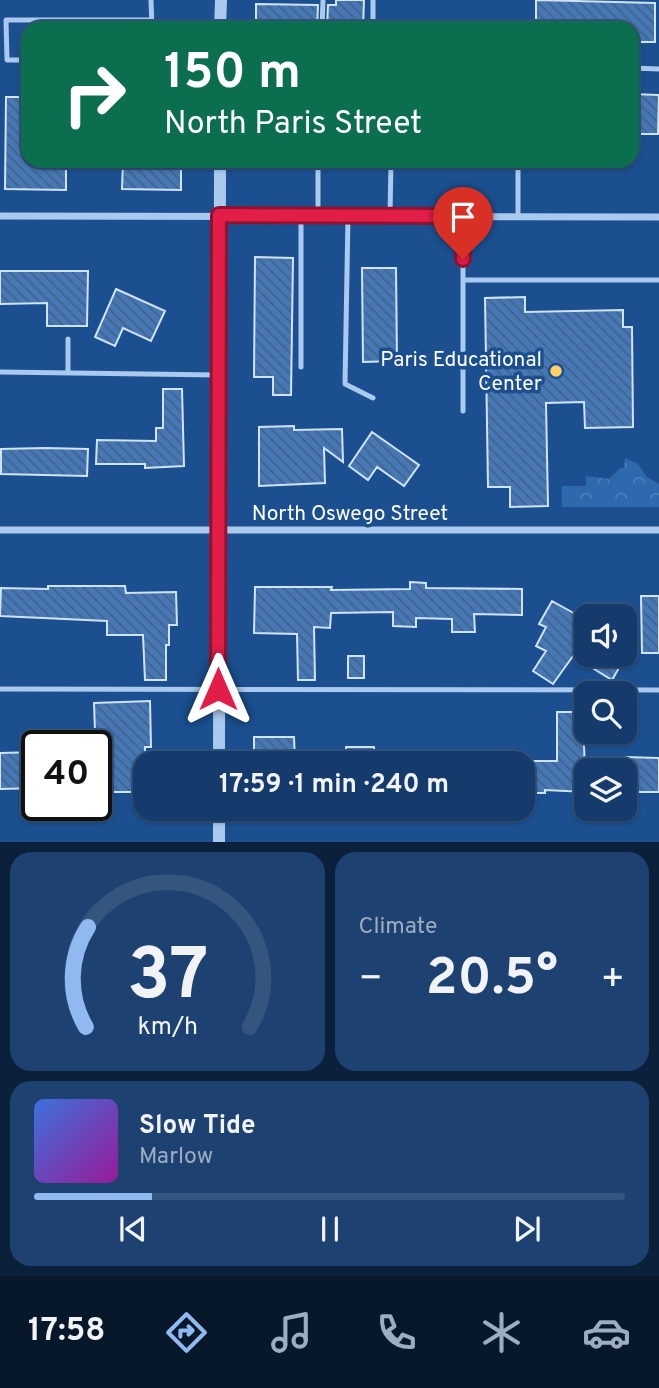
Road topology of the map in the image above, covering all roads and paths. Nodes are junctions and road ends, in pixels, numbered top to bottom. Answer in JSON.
{"nodes":[{"id":1,"x":151,"y":0,"type":"edge"},
{"id":2,"x":220,"y":0,"type":"edge"},
{"id":3,"x":323,"y":0,"type":"edge"},
{"id":4,"x":373,"y":0,"type":"edge"},
{"id":5,"x":151,"y":20,"type":"joint"},
{"id":6,"x":220,"y":21,"type":"edge"},
{"id":7,"x":322,"y":21,"type":"edge"},
{"id":8,"x":373,"y":21,"type":"edge"},
{"id":9,"x":21,"y":60,"type":"edge"},
{"id":10,"x":639,"y":68,"type":"edge"},
{"id":11,"x":659,"y":69,"type":"edge"},
{"id":12,"x":220,"y":168,"type":"edge"},
{"id":13,"x":318,"y":168,"type":"edge"},
{"id":14,"x":391,"y":168,"type":"edge"},
{"id":15,"x":518,"y":168,"type":"edge"},
{"id":16,"x":219,"y":215,"type":"junction"},
{"id":17,"x":0,"y":216,"type":"edge"},
{"id":18,"x":301,"y":216,"type":"junction"},
{"id":19,"x":318,"y":216,"type":"junction"},
{"id":20,"x":348,"y":216,"type":"junction"},
{"id":21,"x":390,"y":216,"type":"junction"},
{"id":22,"x":463,"y":216,"type":"junction"},
{"id":23,"x":518,"y":217,"type":"junction"},
{"id":24,"x":659,"y":217,"type":"edge"},
{"id":25,"x":463,"y":280,"type":"junction"},
{"id":26,"x":659,"y":280,"type":"edge"},
{"id":27,"x":68,"y":338,"type":"dead end"},
{"id":28,"x":301,"y":367,"type":"dead end"},
{"id":29,"x":0,"y":372,"type":"edge"},
{"id":30,"x":68,"y":372,"type":"junction"},
{"id":31,"x":218,"y":375,"type":"junction"},
{"id":32,"x":373,"y":398,"type":"dead end"},
{"id":33,"x":463,"y":411,"type":"dead end"},
{"id":34,"x":0,"y":530,"type":"edge"},
{"id":35,"x":218,"y":530,"type":"junction"},
{"id":36,"x":659,"y":530,"type":"edge"},
{"id":37,"x":0,"y":689,"type":"edge"},
{"id":38,"x":218,"y":689,"type":"junction"},
{"id":39,"x":659,"y":690,"type":"edge"},
{"id":40,"x":219,"y":751,"type":"edge"},
{"id":41,"x":219,"y":821,"type":"edge"},
{"id":42,"x":219,"y":842,"type":"edge"}],
"edges":[{"from":1,"to":5,"type":"lane"},
{"from":2,"to":6,"type":"street"},
{"from":3,"to":7,"type":"lane"},
{"from":4,"to":8,"type":"lane"},
{"from":5,"to":9,"type":"lane"},
{"from":10,"to":11,"type":"lane"},
{"from":12,"to":16,"type":"street"},
{"from":13,"to":19,"type":"lane"},
{"from":14,"to":21,"type":"lane"},
{"from":15,"to":23,"type":"lane"},
{"from":16,"to":17,"type":"street"},
{"from":16,"to":18,"type":"street"},
{"from":16,"to":31,"type":"street"},
{"from":18,"to":19,"type":"street"},
{"from":18,"to":28,"type":"lane"},
{"from":19,"to":20,"type":"street"},
{"from":20,"to":21,"type":"street"},
{"from":20,"to":32,"type":"lane"},
{"from":21,"to":22,"type":"street"},
{"from":22,"to":23,"type":"street"},
{"from":22,"to":25,"type":"lane"},
{"from":23,"to":24,"type":"street"},
{"from":25,"to":26,"type":"lane"},
{"from":25,"to":33,"type":"lane"},
{"from":27,"to":30,"type":"lane"},
{"from":29,"to":30,"type":"lane"},
{"from":30,"to":31,"type":"lane"},
{"from":31,"to":35,"type":"street"},
{"from":34,"to":35,"type":"street","name":"North Oswego Street"},
{"from":35,"to":36,"type":"street","name":"North Oswego Street"},
{"from":35,"to":38,"type":"street"},
{"from":37,"to":38,"type":"lane"},
{"from":38,"to":39,"type":"lane"},
{"from":38,"to":40,"type":"street"},
{"from":41,"to":42,"type":"street"}]}
